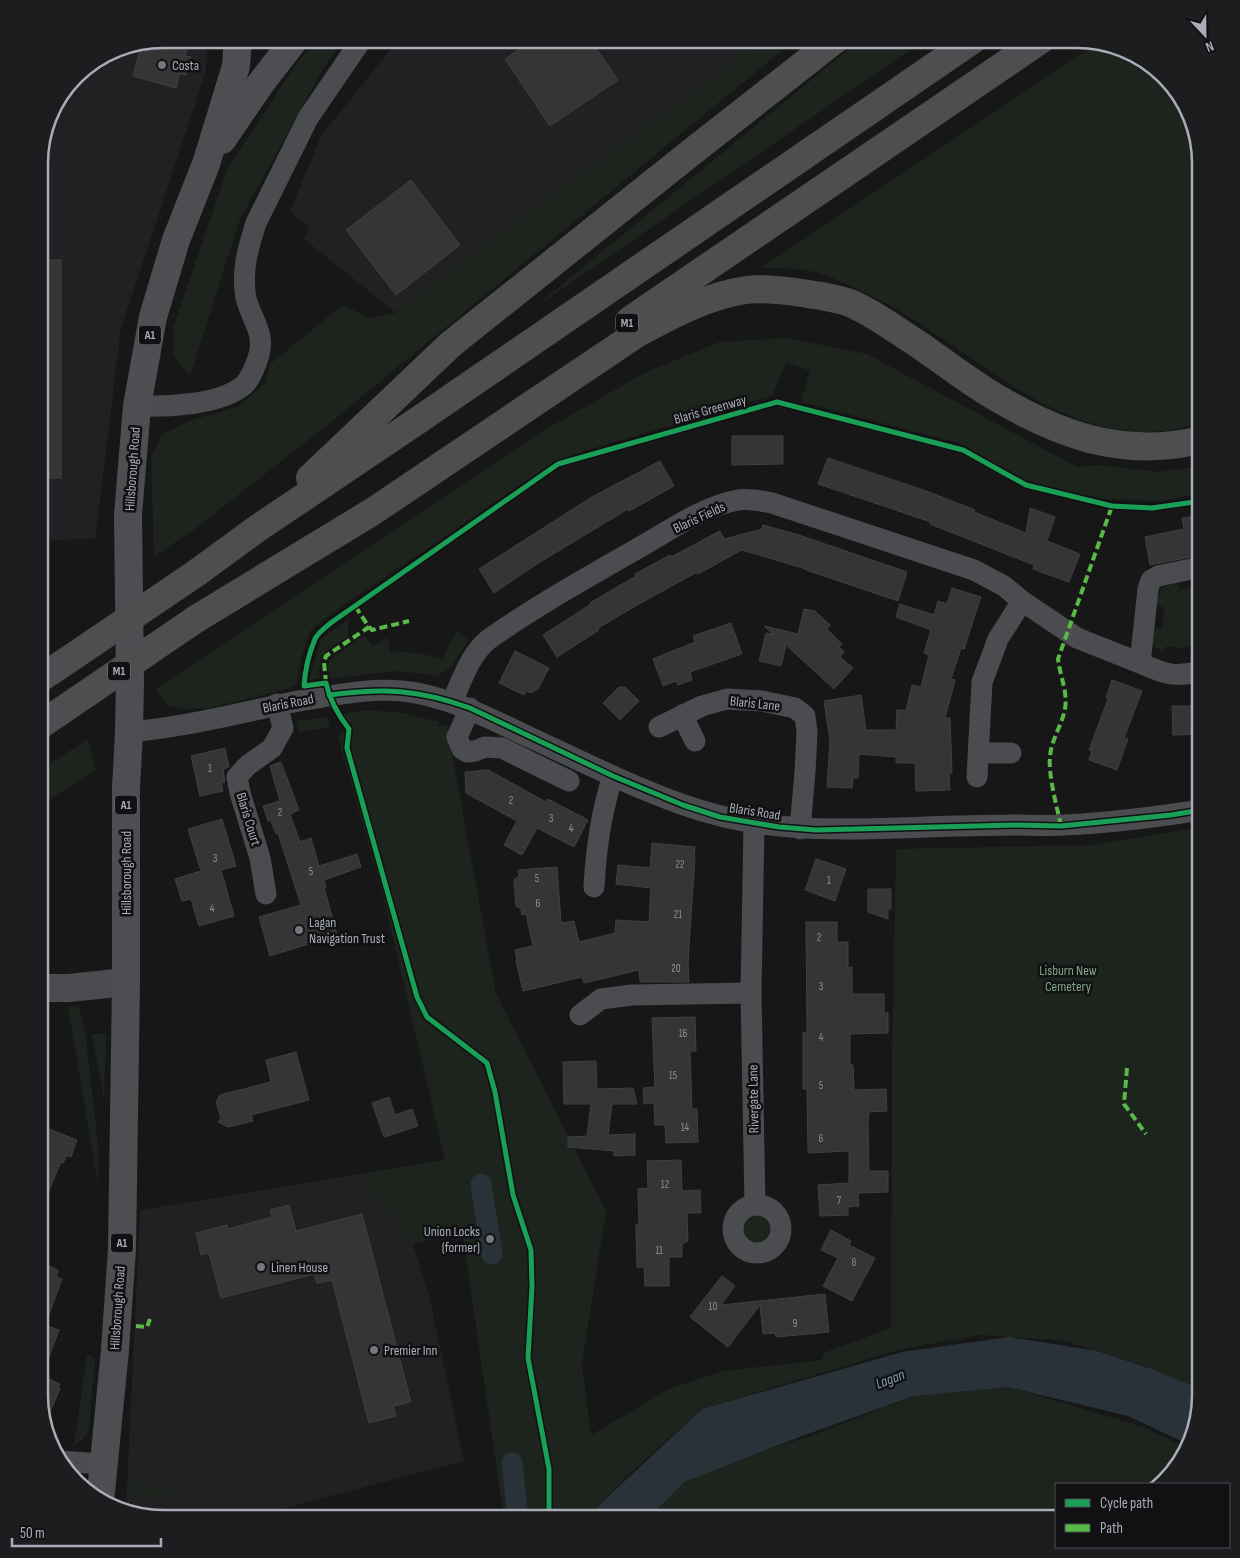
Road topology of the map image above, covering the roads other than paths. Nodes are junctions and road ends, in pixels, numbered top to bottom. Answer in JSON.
{"nodes":[{"id":1,"x":237,"y":48,"type":"edge"},
{"id":2,"x":288,"y":48,"type":"edge"},
{"id":3,"x":356,"y":48,"type":"edge"},
{"id":4,"x":803,"y":48,"type":"edge"},
{"id":5,"x":825,"y":48,"type":"edge"},
{"id":6,"x":961,"y":48,"type":"edge"},
{"id":7,"x":1029,"y":48,"type":"edge"},
{"id":8,"x":693,"y":151,"type":"junction"},
{"id":9,"x":206,"y":164,"type":"junction"},
{"id":10,"x":136,"y":406,"type":"junction"},
{"id":11,"x":1192,"y":442,"type":"edge"},
{"id":12,"x":258,"y":528,"type":"junction"},
{"id":13,"x":1192,"y":569,"type":"edge"},
{"id":14,"x":1022,"y":601,"type":"junction"},
{"id":15,"x":205,"y":614,"type":"junction"},
{"id":16,"x":1140,"y":663,"type":"junction"},
{"id":17,"x":48,"y":672,"type":"edge"},
{"id":18,"x":1192,"y":673,"type":"edge"},
{"id":19,"x":277,"y":704,"type":"junction"},
{"id":20,"x":461,"y":705,"type":"junction"},
{"id":21,"x":682,"y":715,"type":"junction"},
{"id":22,"x":48,"y":720,"type":"edge"},
{"id":23,"x":659,"y":727,"type":"dead end"},
{"id":24,"x":129,"y":732,"type":"junction"},
{"id":25,"x":695,"y":741,"type":"dead end"},
{"id":26,"x":979,"y":753,"type":"junction"},
{"id":27,"x":1011,"y":753,"type":"dead end"},
{"id":28,"x":613,"y":776,"type":"junction"},
{"id":29,"x":977,"y":777,"type":"dead end"},
{"id":30,"x":569,"y":781,"type":"dead end"},
{"id":31,"x":1192,"y":811,"type":"edge"},
{"id":32,"x":754,"y":824,"type":"junction"},
{"id":33,"x":800,"y":829,"type":"junction"},
{"id":34,"x":594,"y":887,"type":"dead end"},
{"id":35,"x":266,"y":894,"type":"dead end"},
{"id":36,"x":126,"y":982,"type":"junction"},
{"id":37,"x":48,"y":988,"type":"edge"},
{"id":38,"x":751,"y":993,"type":"junction"},
{"id":39,"x":580,"y":1016,"type":"dead end"},
{"id":40,"x":755,"y":1205,"type":"dead end"},
{"id":41,"x":68,"y":1462,"type":"edge"},
{"id":42,"x":104,"y":1464,"type":"junction"},
{"id":43,"x":101,"y":1493,"type":"edge"}],
"edges":[{"from":1,"to":9,"type":"highway","number":"A1"},
{"from":2,"to":9,"type":"highway","number":"A1"},
{"from":3,"to":10,"type":"street"},
{"from":4,"to":8,"type":"highway"},
{"from":5,"to":8,"type":"highway"},
{"from":6,"to":12,"type":"highway"},
{"from":7,"to":15,"type":"highway","number":"M1"},
{"from":8,"to":12,"type":"highway"},
{"from":9,"to":10,"type":"highway","name":"Hillsborough Road","number":"A1"},
{"from":10,"to":24,"type":"highway","name":"Hillsborough Road","number":"A1"},
{"from":11,"to":15,"type":"highway"},
{"from":12,"to":17,"type":"highway","bridge":true},
{"from":13,"to":16,"type":"street"},
{"from":14,"to":16,"type":"street","name":"Blaris Fields"},
{"from":14,"to":20,"type":"street","name":"Blaris Fields"},
{"from":14,"to":26,"type":"street"},
{"from":15,"to":22,"type":"highway","number":"M1","bridge":true},
{"from":16,"to":18,"type":"street","name":"Blaris Fields"},
{"from":19,"to":20,"type":"street","name":"Blaris Road"},
{"from":19,"to":24,"type":"street","name":"Blaris Road"},
{"from":19,"to":35,"type":"street","name":"Blaris Court"},
{"from":20,"to":28,"type":"street","name":"Blaris Road"},
{"from":20,"to":30,"type":"street","name":"Blaris Fields"},
{"from":21,"to":23,"type":"street","name":"Blaris Lane"},
{"from":21,"to":25,"type":"street"},
{"from":21,"to":33,"type":"street","name":"Blaris Lane"},
{"from":24,"to":36,"type":"highway","name":"Hillsborough Road","number":"A1"},
{"from":26,"to":27,"type":"street"},
{"from":26,"to":29,"type":"street"},
{"from":28,"to":32,"type":"street","name":"Blaris Road"},
{"from":28,"to":34,"type":"street"},
{"from":31,"to":33,"type":"street","name":"Blaris Road"},
{"from":32,"to":33,"type":"street","name":"Blaris Road"},
{"from":32,"to":38,"type":"street","name":"Rivergate Lane"},
{"from":36,"to":37,"type":"street"},
{"from":36,"to":42,"type":"highway","name":"Hillsborough Road","number":"A1"},
{"from":38,"to":39,"type":"street"},
{"from":38,"to":40,"type":"street","name":"Rivergate Lane"},
{"from":41,"to":42,"type":"street"},
{"from":42,"to":43,"type":"highway","name":"Hillsborough Road","number":"A1"}]}
